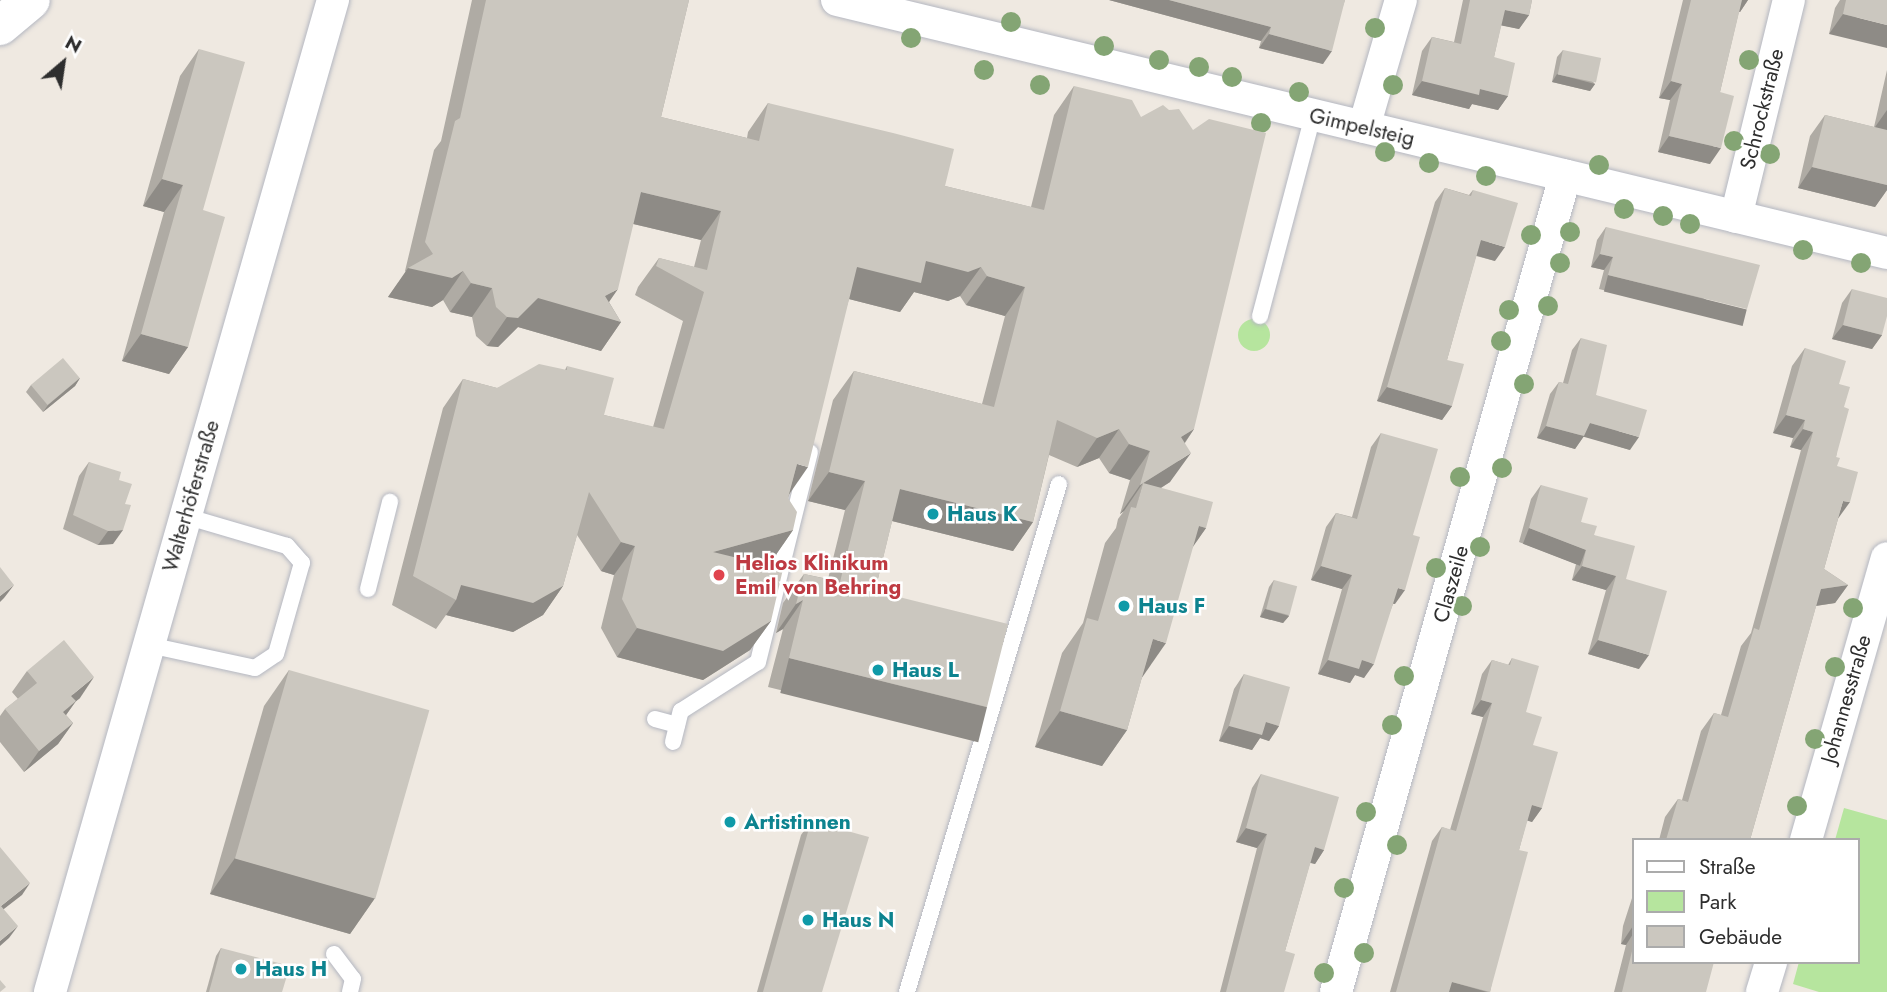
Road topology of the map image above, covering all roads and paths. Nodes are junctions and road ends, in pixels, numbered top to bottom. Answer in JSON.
{"nodes":[{"id":1,"x":31,"y":0,"type":"edge"},
{"id":2,"x":333,"y":0,"type":"edge"},
{"id":3,"x":837,"y":0,"type":"edge"},
{"id":4,"x":1401,"y":0,"type":"edge"},
{"id":5,"x":1788,"y":0,"type":"edge"},
{"id":6,"x":924,"y":10,"type":"edge"},
{"id":7,"x":0,"y":26,"type":"edge"},
{"id":8,"x":1313,"y":116,"type":"junction"},
{"id":9,"x":1364,"y":127,"type":"junction"},
{"id":10,"x":1565,"y":176,"type":"junction"},
{"id":11,"x":1736,"y":217,"type":"junction"},
{"id":12,"x":1887,"y":253,"type":"edge"},
{"id":13,"x":1260,"y":316,"type":"dead end"},
{"id":14,"x":813,"y":438,"type":"edge"},
{"id":15,"x":1059,"y":484,"type":"dead end"},
{"id":16,"x":390,"y":502,"type":"dead end"},
{"id":17,"x":186,"y":516,"type":"junction"},
{"id":18,"x":1887,"y":558,"type":"edge"},
{"id":19,"x":368,"y":589,"type":"dead end"},
{"id":20,"x":149,"y":645,"type":"junction"},
{"id":21,"x":655,"y":719,"type":"dead end"},
{"id":22,"x":677,"y":725,"type":"junction"},
{"id":23,"x":673,"y":742,"type":"dead end"},
{"id":24,"x":1807,"y":838,"type":"edge"},
{"id":25,"x":334,"y":954,"type":"dead end"},
{"id":26,"x":1769,"y":964,"type":"edge"},
{"id":27,"x":51,"y":992,"type":"edge"},
{"id":28,"x":350,"y":992,"type":"edge"},
{"id":29,"x":907,"y":992,"type":"edge"},
{"id":30,"x":1336,"y":992,"type":"edge"},
{"id":31,"x":1762,"y":992,"type":"edge"}],
"edges":[{"from":1,"to":7,"type":"main road"},
{"from":2,"to":17,"type":"street","name":"Walterhöferstraße"},
{"from":3,"to":6,"type":"street","name":"Gimpelsteig"},
{"from":4,"to":9,"type":"street"},
{"from":5,"to":11,"type":"street","name":"Schrockstraße"},
{"from":6,"to":8,"type":"street","name":"Gimpelsteig"},
{"from":8,"to":9,"type":"street","name":"Gimpelsteig"},
{"from":8,"to":13,"type":"lane"},
{"from":9,"to":10,"type":"street","name":"Gimpelsteig"},
{"from":10,"to":11,"type":"street","name":"Gimpelsteig"},
{"from":10,"to":30,"type":"street","name":"Claszeile"},
{"from":11,"to":12,"type":"street","name":"Gimpelsteig"},
{"from":14,"to":22,"type":"lane"},
{"from":15,"to":29,"type":"lane"},
{"from":16,"to":19,"type":"lane"},
{"from":17,"to":20,"type":"street","name":"Walterhöferstraße"},
{"from":17,"to":20,"type":"lane"},
{"from":18,"to":24,"type":"street","name":"Johannesstraße"},
{"from":20,"to":27,"type":"street","name":"Walterhöferstraße"},
{"from":21,"to":22,"type":"lane"},
{"from":22,"to":23,"type":"lane"},
{"from":25,"to":28,"type":"lane"},
{"from":26,"to":31,"type":"street"}]}
